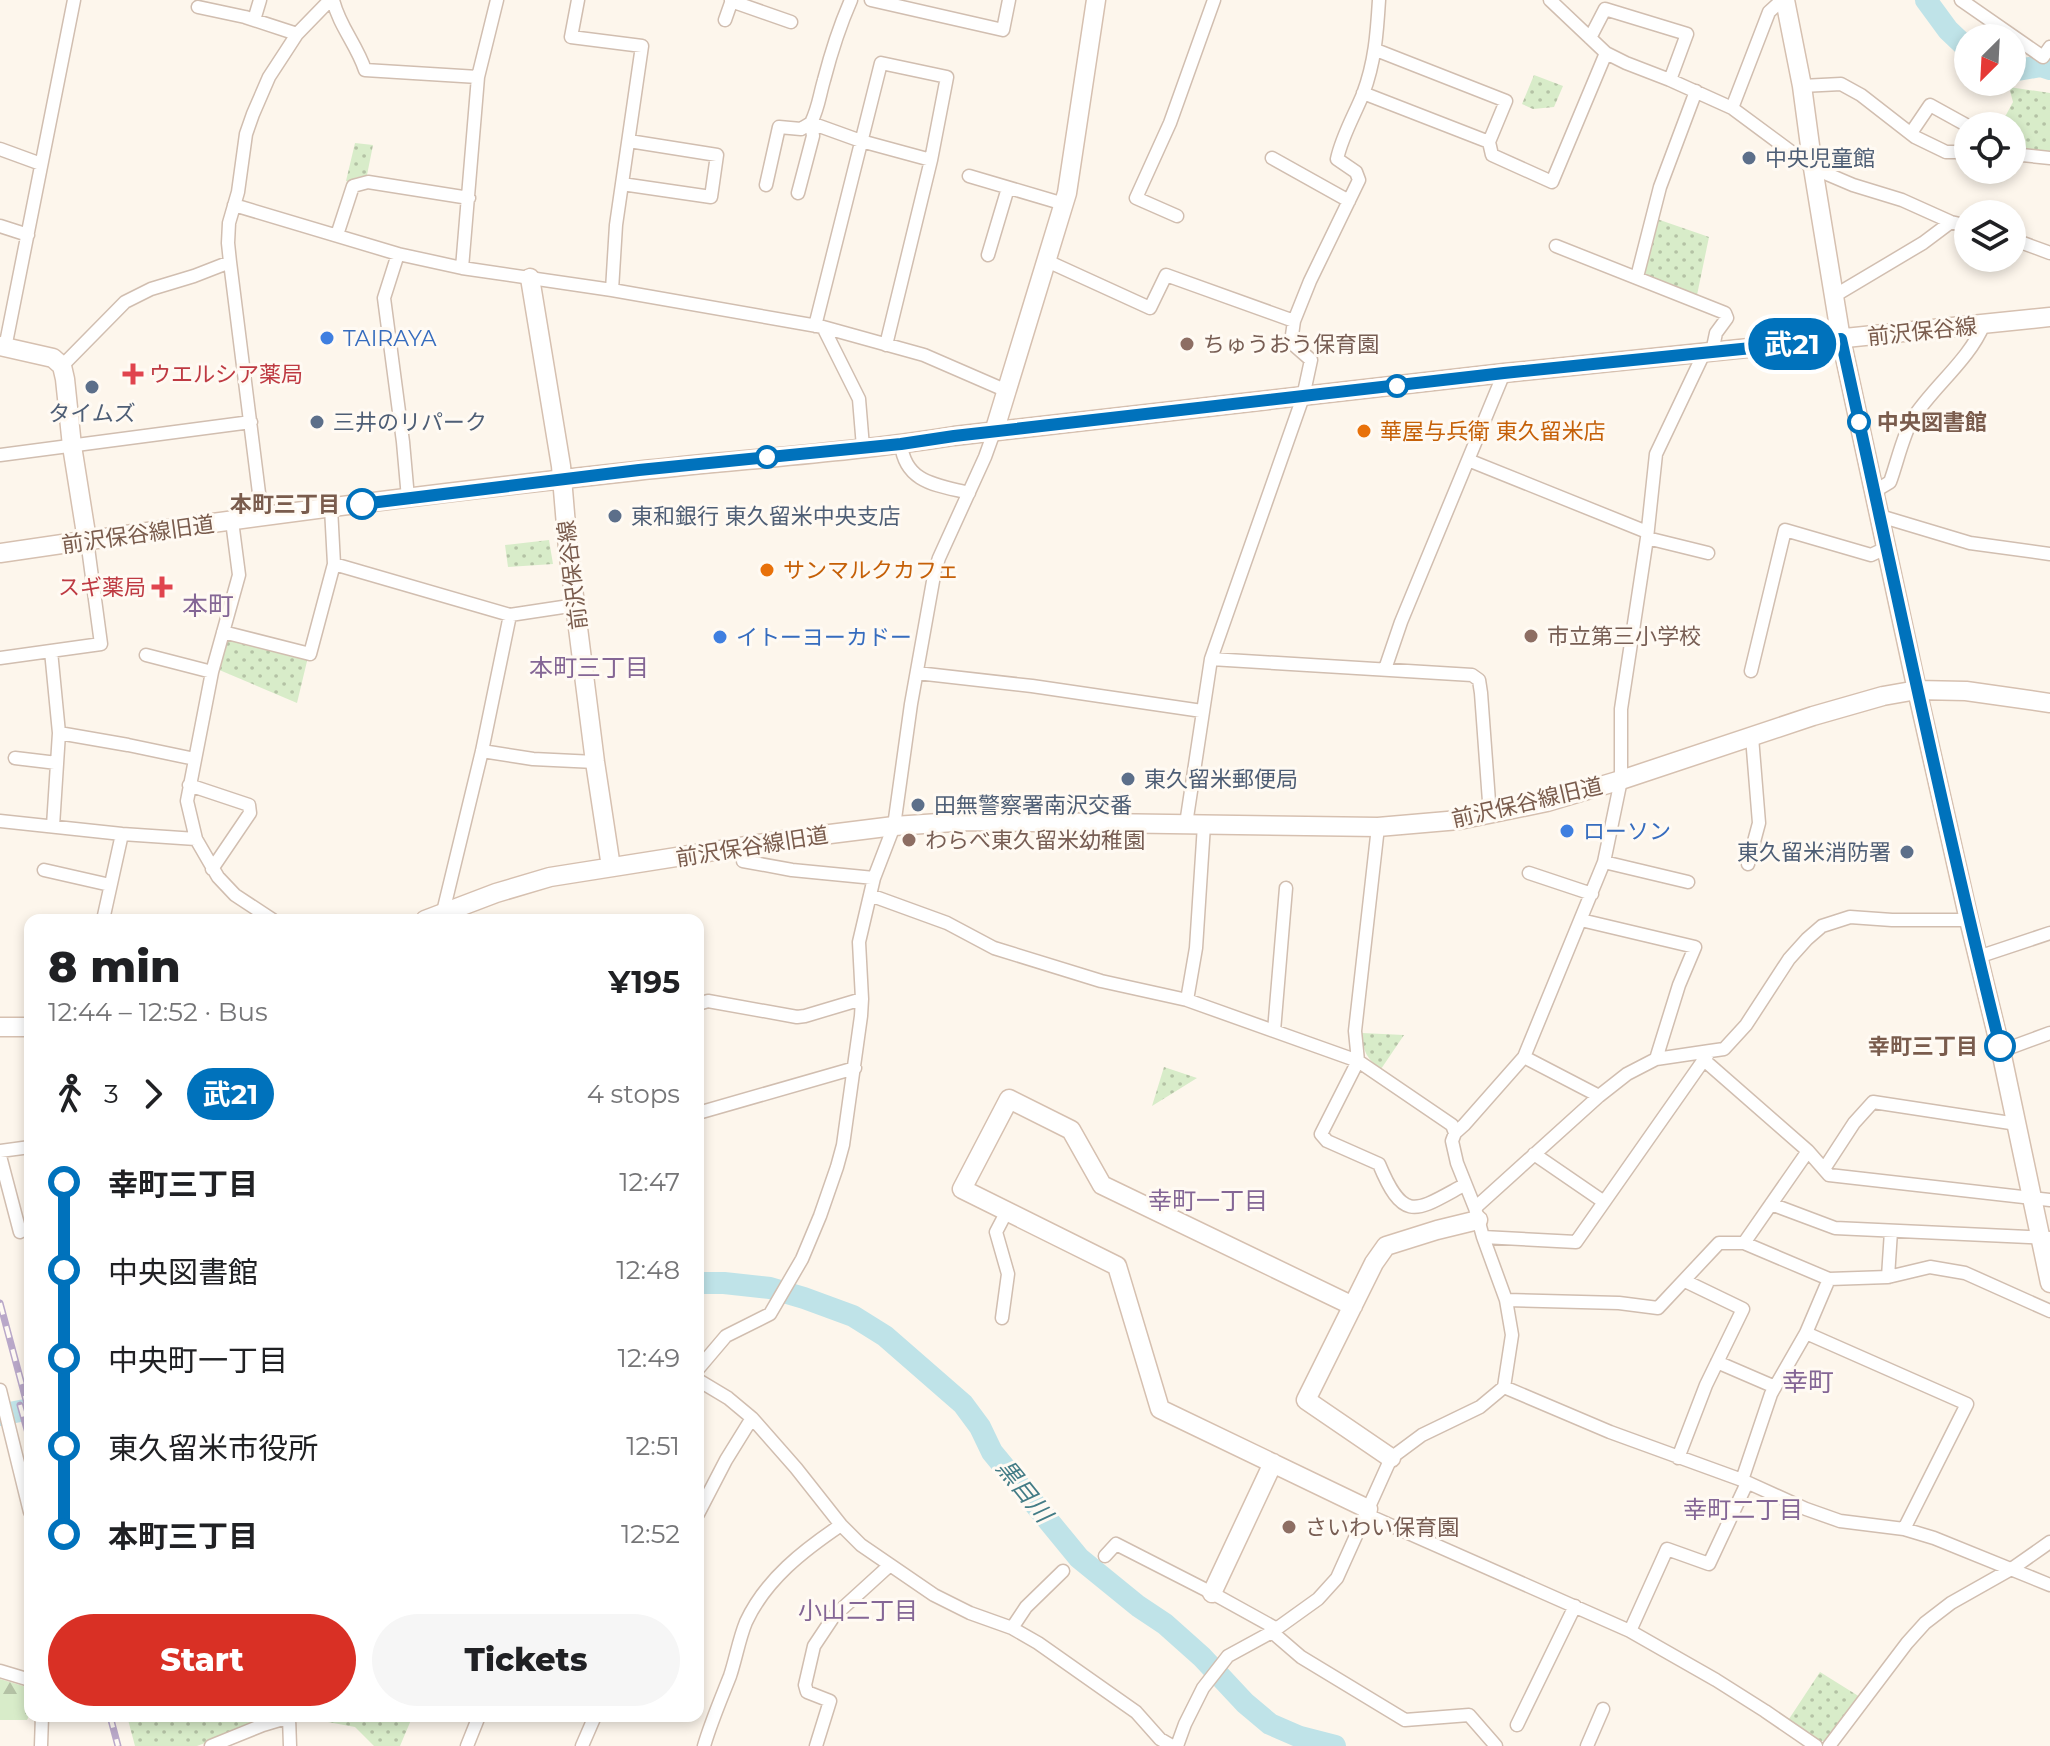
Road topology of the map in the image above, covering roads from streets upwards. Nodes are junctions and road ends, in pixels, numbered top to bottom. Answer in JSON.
{"nodes":[{"id":1,"x":74,"y":0,"type":"edge"},
{"id":2,"x":260,"y":0,"type":"edge"},
{"id":3,"x":332,"y":0,"type":"edge"},
{"id":4,"x":497,"y":0,"type":"edge"},
{"id":5,"x":578,"y":0,"type":"edge"},
{"id":6,"x":851,"y":0,"type":"edge"},
{"id":7,"x":871,"y":0,"type":"edge"},
{"id":8,"x":1009,"y":0,"type":"edge"},
{"id":9,"x":1096,"y":0,"type":"edge"},
{"id":10,"x":1214,"y":0,"type":"edge"},
{"id":11,"x":1379,"y":0,"type":"edge"},
{"id":12,"x":1550,"y":0,"type":"edge"},
{"id":13,"x":1784,"y":0,"type":"edge"},
{"id":14,"x":1961,"y":0,"type":"edge"},
{"id":15,"x":731,"y":1,"type":"edge"},
{"id":16,"x":198,"y":7,"type":"dead end"},
{"id":17,"x":254,"y":20,"type":"junction"},
{"id":18,"x":725,"y":20,"type":"dead end"},
{"id":19,"x":791,"y":22,"type":"dead end"},
{"id":20,"x":297,"y":34,"type":"junction"},
{"id":21,"x":1590,"y":38,"type":"junction"},
{"id":22,"x":2050,"y":47,"type":"edge"},
{"id":23,"x":1376,"y":50,"type":"junction"},
{"id":24,"x":1606,"y":53,"type":"junction"},
{"id":25,"x":478,"y":77,"type":"junction"},
{"id":26,"x":1670,"y":80,"type":"junction"},
{"id":27,"x":1802,"y":86,"type":"junction"},
{"id":28,"x":1696,"y":91,"type":"junction"},
{"id":29,"x":1363,"y":93,"type":"junction"},
{"id":30,"x":1732,"y":108,"type":"junction"},
{"id":31,"x":1954,"y":118,"type":"edge"},
{"id":32,"x":811,"y":123,"type":"junction"},
{"id":33,"x":1911,"y":133,"type":"junction"},
{"id":34,"x":629,"y":141,"type":"junction"},
{"id":35,"x":861,"y":141,"type":"junction"},
{"id":36,"x":1489,"y":142,"type":"junction"},
{"id":37,"x":0,"y":149,"type":"edge"},
{"id":38,"x":1954,"y":152,"type":"edge"},
{"id":39,"x":2026,"y":155,"type":"edge"},
{"id":40,"x":1272,"y":158,"type":"dead end"},
{"id":41,"x":2050,"y":158,"type":"edge"},
{"id":42,"x":931,"y":160,"type":"junction"},
{"id":43,"x":41,"y":164,"type":"junction"},
{"id":44,"x":1813,"y":168,"type":"junction"},
{"id":45,"x":969,"y":176,"type":"dead end"},
{"id":46,"x":622,"y":184,"type":"junction"},
{"id":47,"x":766,"y":185,"type":"dead end"},
{"id":48,"x":1008,"y":188,"type":"junction"},
{"id":49,"x":798,"y":193,"type":"dead end"},
{"id":50,"x":469,"y":198,"type":"junction"},
{"id":51,"x":1349,"y":201,"type":"junction"},
{"id":52,"x":1064,"y":204,"type":"junction"},
{"id":53,"x":234,"y":205,"type":"junction"},
{"id":54,"x":1177,"y":216,"type":"dead end"},
{"id":55,"x":1951,"y":222,"type":"junction"},
{"id":56,"x":1954,"y":223,"type":"edge"},
{"id":57,"x":0,"y":226,"type":"edge"},
{"id":58,"x":28,"y":235,"type":"junction"},
{"id":59,"x":337,"y":235,"type":"junction"},
{"id":60,"x":2026,"y":244,"type":"edge"},
{"id":61,"x":1556,"y":246,"type":"dead end"},
{"id":62,"x":2050,"y":253,"type":"edge"},
{"id":63,"x":398,"y":254,"type":"junction"},
{"id":64,"x":988,"y":255,"type":"dead end"},
{"id":65,"x":1047,"y":261,"type":"junction"},
{"id":66,"x":230,"y":262,"type":"junction"},
{"id":67,"x":462,"y":268,"type":"junction"},
{"id":68,"x":1637,"y":277,"type":"junction"},
{"id":69,"x":530,"y":278,"type":"junction"},
{"id":70,"x":612,"y":290,"type":"junction"},
{"id":71,"x":1834,"y":296,"type":"junction"},
{"id":72,"x":2050,"y":317,"type":"edge"},
{"id":73,"x":1294,"y":321,"type":"junction"},
{"id":74,"x":1984,"y":324,"type":"junction"},
{"id":75,"x":819,"y":327,"type":"junction"},
{"id":76,"x":1841,"y":339,"type":"junction"},
{"id":77,"x":886,"y":345,"type":"junction"},
{"id":78,"x":2,"y":347,"type":"edge"},
{"id":79,"x":1708,"y":353,"type":"junction"},
{"id":80,"x":62,"y":366,"type":"junction"},
{"id":81,"x":1504,"y":373,"type":"junction"},
{"id":82,"x":1007,"y":391,"type":"junction"},
{"id":83,"x":1303,"y":397,"type":"junction"},
{"id":84,"x":251,"y":422,"type":"junction"},
{"id":85,"x":994,"y":432,"type":"junction"},
{"id":86,"x":901,"y":444,"type":"junction"},
{"id":87,"x":72,"y":446,"type":"junction"},
{"id":88,"x":863,"y":447,"type":"junction"},
{"id":89,"x":0,"y":455,"type":"edge"},
{"id":90,"x":1468,"y":460,"type":"junction"},
{"id":91,"x":562,"y":479,"type":"junction"},
{"id":92,"x":1875,"y":491,"type":"junction"},
{"id":93,"x":969,"y":493,"type":"junction"},
{"id":94,"x":408,"y":498,"type":"junction"},
{"id":95,"x":331,"y":508,"type":"junction"},
{"id":96,"x":1880,"y":516,"type":"junction"},
{"id":97,"x":262,"y":517,"type":"junction"},
{"id":98,"x":232,"y":521,"type":"junction"},
{"id":99,"x":1647,"y":535,"type":"junction"},
{"id":100,"x":87,"y":540,"type":"junction"},
{"id":101,"x":1886,"y":548,"type":"junction"},
{"id":102,"x":0,"y":553,"type":"edge"},
{"id":103,"x":1708,"y":553,"type":"dead end"},
{"id":104,"x":2050,"y":554,"type":"edge"},
{"id":105,"x":334,"y":564,"type":"junction"},
{"id":106,"x":576,"y":605,"type":"junction"},
{"id":107,"x":510,"y":615,"type":"junction"},
{"id":108,"x":223,"y":632,"type":"junction"},
{"id":109,"x":51,"y":651,"type":"junction"},
{"id":110,"x":146,"y":655,"type":"dead end"},
{"id":111,"x":0,"y":658,"type":"edge"},
{"id":112,"x":1211,"y":659,"type":"junction"},
{"id":113,"x":1385,"y":669,"type":"junction"},
{"id":114,"x":1751,"y":671,"type":"dead end"},
{"id":115,"x":212,"y":672,"type":"junction"},
{"id":116,"x":917,"y":673,"type":"junction"},
{"id":117,"x":1917,"y":690,"type":"junction"},
{"id":118,"x":2050,"y":703,"type":"edge"},
{"id":119,"x":1202,"y":711,"type":"junction"},
{"id":120,"x":59,"y":733,"type":"junction"},
{"id":121,"x":1752,"y":737,"type":"junction"},
{"id":122,"x":482,"y":751,"type":"junction"},
{"id":123,"x":15,"y":758,"type":"dead end"},
{"id":124,"x":195,"y":759,"type":"junction"},
{"id":125,"x":595,"y":762,"type":"junction"},
{"id":126,"x":57,"y":763,"type":"junction"},
{"id":127,"x":1621,"y":780,"type":"junction"},
{"id":128,"x":189,"y":785,"type":"junction"},
{"id":129,"x":1490,"y":815,"type":"junction"},
{"id":130,"x":0,"y":821,"type":"edge"},
{"id":131,"x":1195,"y":825,"type":"junction"},
{"id":132,"x":53,"y":826,"type":"junction"},
{"id":133,"x":894,"y":826,"type":"junction"},
{"id":134,"x":1378,"y":827,"type":"junction"},
{"id":135,"x":122,"y":834,"type":"junction"},
{"id":136,"x":196,"y":839,"type":"junction"},
{"id":137,"x":743,"y":848,"type":"junction"},
{"id":138,"x":1604,"y":862,"type":"junction"},
{"id":139,"x":1748,"y":864,"type":"dead end"},
{"id":140,"x":611,"y":867,"type":"junction"},
{"id":141,"x":212,"y":869,"type":"junction"},
{"id":142,"x":44,"y":870,"type":"dead end"},
{"id":143,"x":1529,"y":873,"type":"dead end"},
{"id":144,"x":874,"y":878,"type":"junction"},
{"id":145,"x":1688,"y":882,"type":"dead end"},
{"id":146,"x":110,"y":885,"type":"junction"},
{"id":147,"x":1286,"y":888,"type":"dead end"},
{"id":148,"x":1592,"y":894,"type":"junction"},
{"id":149,"x":870,"y":895,"type":"junction"},
{"id":150,"x":443,"y":912,"type":"junction"},
{"id":151,"x":104,"y":914,"type":"edge"},
{"id":152,"x":264,"y":914,"type":"edge"},
{"id":153,"x":438,"y":914,"type":"edge"},
{"id":154,"x":1581,"y":920,"type":"junction"},
{"id":155,"x":1969,"y":920,"type":"junction"},
{"id":156,"x":2050,"y":933,"type":"edge"},
{"id":157,"x":1978,"y":957,"type":"junction"},
{"id":158,"x":862,"y":999,"type":"junction"},
{"id":159,"x":1187,"y":1000,"type":"junction"},
{"id":160,"x":704,"y":1002,"type":"edge"},
{"id":161,"x":0,"y":1027,"type":"edge"},
{"id":162,"x":24,"y":1027,"type":"edge"},
{"id":163,"x":1274,"y":1031,"type":"junction"},
{"id":164,"x":2050,"y":1033,"type":"edge"},
{"id":165,"x":2001,"y":1051,"type":"junction"},
{"id":166,"x":1707,"y":1056,"type":"junction"},
{"id":167,"x":1524,"y":1057,"type":"junction"},
{"id":168,"x":1656,"y":1059,"type":"junction"},
{"id":169,"x":1358,"y":1061,"type":"junction"},
{"id":170,"x":855,"y":1068,"type":"junction"},
{"id":171,"x":1599,"y":1096,"type":"junction"},
{"id":172,"x":704,"y":1111,"type":"edge"},
{"id":173,"x":2017,"y":1124,"type":"junction"},
{"id":174,"x":1455,"y":1133,"type":"junction"},
{"id":175,"x":24,"y":1148,"type":"edge"},
{"id":176,"x":1808,"y":1151,"type":"junction"},
{"id":177,"x":0,"y":1153,"type":"edge"},
{"id":178,"x":1534,"y":1154,"type":"junction"},
{"id":179,"x":1824,"y":1169,"type":"junction"},
{"id":180,"x":1464,"y":1185,"type":"junction"},
{"id":181,"x":2041,"y":1199,"type":"edge"},
{"id":182,"x":1604,"y":1202,"type":"junction"},
{"id":183,"x":1771,"y":1204,"type":"junction"},
{"id":184,"x":1007,"y":1211,"type":"junction"},
{"id":185,"x":1478,"y":1221,"type":"junction"},
{"id":186,"x":1891,"y":1231,"type":"junction"},
{"id":187,"x":20,"y":1232,"type":"dead end"},
{"id":188,"x":2046,"y":1239,"type":"edge"},
{"id":189,"x":1744,"y":1243,"type":"junction"},
{"id":190,"x":1888,"y":1277,"type":"junction"},
{"id":191,"x":1829,"y":1279,"type":"junction"},
{"id":192,"x":1685,"y":1281,"type":"junction"},
{"id":193,"x":2050,"y":1283,"type":"edge"},
{"id":194,"x":1506,"y":1300,"type":"junction"},
{"id":195,"x":1353,"y":1306,"type":"junction"},
{"id":196,"x":2050,"y":1311,"type":"edge"},
{"id":197,"x":1002,"y":1318,"type":"dead end"},
{"id":198,"x":1806,"y":1333,"type":"junction"},
{"id":199,"x":704,"y":1362,"type":"edge"},
{"id":200,"x":1717,"y":1362,"type":"junction"},
{"id":201,"x":704,"y":1384,"type":"edge"},
{"id":202,"x":1504,"y":1387,"type":"junction"},
{"id":203,"x":1775,"y":1387,"type":"junction"},
{"id":204,"x":1,"y":1394,"type":"edge"},
{"id":205,"x":752,"y":1418,"type":"junction"},
{"id":206,"x":1391,"y":1458,"type":"junction"},
{"id":207,"x":1678,"y":1458,"type":"junction"},
{"id":208,"x":1273,"y":1463,"type":"junction"},
{"id":209,"x":1744,"y":1482,"type":"junction"},
{"id":210,"x":24,"y":1489,"type":"edge"},
{"id":211,"x":704,"y":1502,"type":"edge"},
{"id":212,"x":1368,"y":1509,"type":"junction"},
{"id":213,"x":841,"y":1525,"type":"junction"},
{"id":214,"x":1904,"y":1529,"type":"junction"},
{"id":215,"x":2050,"y":1542,"type":"edge"},
{"id":216,"x":1105,"y":1556,"type":"dead end"},
{"id":217,"x":890,"y":1565,"type":"junction"},
{"id":218,"x":2013,"y":1568,"type":"junction"},
{"id":219,"x":1063,"y":1571,"type":"dead end"},
{"id":220,"x":2050,"y":1585,"type":"edge"},
{"id":221,"x":1212,"y":1593,"type":"junction"},
{"id":222,"x":1575,"y":1606,"type":"junction"},
{"id":223,"x":1012,"y":1628,"type":"junction"},
{"id":224,"x":1274,"y":1630,"type":"junction"},
{"id":225,"x":1630,"y":1631,"type":"junction"},
{"id":226,"x":0,"y":1671,"type":"edge"},
{"id":227,"x":24,"y":1678,"type":"edge"},
{"id":228,"x":1603,"y":1709,"type":"dead end"},
{"id":229,"x":42,"y":1722,"type":"edge"},
{"id":230,"x":274,"y":1722,"type":"edge"},
{"id":231,"x":291,"y":1722,"type":"edge"},
{"id":232,"x":477,"y":1722,"type":"edge"},
{"id":233,"x":592,"y":1722,"type":"edge"},
{"id":234,"x":1517,"y":1725,"type":"dead end"},
{"id":235,"x":41,"y":1746,"type":"edge"},
{"id":236,"x":211,"y":1746,"type":"edge"},
{"id":237,"x":290,"y":1746,"type":"edge"},
{"id":238,"x":467,"y":1746,"type":"edge"},
{"id":239,"x":582,"y":1746,"type":"edge"},
{"id":240,"x":704,"y":1746,"type":"edge"},
{"id":241,"x":816,"y":1746,"type":"edge"},
{"id":242,"x":1175,"y":1746,"type":"edge"},
{"id":243,"x":1496,"y":1746,"type":"edge"},
{"id":244,"x":1587,"y":1746,"type":"edge"},
{"id":245,"x":1816,"y":1746,"type":"edge"},
{"id":246,"x":1829,"y":1746,"type":"edge"}],
"edges":[{"from":1,"to":43,"type":"street"},
{"from":2,"to":17,"type":"street"},
{"from":3,"to":20,"type":"street"},
{"from":3,"to":25,"type":"street"},
{"from":4,"to":25,"type":"street"},
{"from":5,"to":34,"type":"street"},
{"from":6,"to":32,"type":"street"},
{"from":7,"to":8,"type":"street"},
{"from":9,"to":52,"type":"street"},
{"from":10,"to":54,"type":"street"},
{"from":11,"to":23,"type":"street"},
{"from":12,"to":21,"type":"street"},
{"from":13,"to":27,"type":"street"},
{"from":13,"to":30,"type":"street"},
{"from":14,"to":22,"type":"street"},
{"from":15,"to":18,"type":"street"},
{"from":15,"to":19,"type":"street"},
{"from":16,"to":17,"type":"street"},
{"from":17,"to":20,"type":"street"},
{"from":20,"to":53,"type":"street"},
{"from":21,"to":24,"type":"street"},
{"from":21,"to":26,"type":"street"},
{"from":23,"to":29,"type":"street"},
{"from":23,"to":36,"type":"street"},
{"from":24,"to":26,"type":"street"},
{"from":24,"to":36,"type":"street"},
{"from":25,"to":50,"type":"street"},
{"from":26,"to":28,"type":"street"},
{"from":27,"to":33,"type":"street"},
{"from":27,"to":44,"type":"street"},
{"from":28,"to":30,"type":"street"},
{"from":28,"to":68,"type":"street"},
{"from":29,"to":36,"type":"street"},
{"from":29,"to":51,"type":"street"},
{"from":30,"to":44,"type":"street"},
{"from":31,"to":33,"type":"street"},
{"from":32,"to":35,"type":"street"},
{"from":32,"to":47,"type":"street"},
{"from":32,"to":49,"type":"street"},
{"from":33,"to":38,"type":"street"},
{"from":34,"to":46,"type":"street"},
{"from":34,"to":46,"type":"street"},
{"from":35,"to":42,"type":"street"},
{"from":35,"to":42,"type":"street"},
{"from":35,"to":75,"type":"street"},
{"from":37,"to":43,"type":"street"},
{"from":39,"to":41,"type":"street"},
{"from":40,"to":51,"type":"street"},
{"from":42,"to":77,"type":"street"},
{"from":43,"to":58,"type":"street"},
{"from":44,"to":55,"type":"street"},
{"from":44,"to":71,"type":"street"},
{"from":45,"to":48,"type":"street"},
{"from":46,"to":70,"type":"street"},
{"from":48,"to":52,"type":"street"},
{"from":48,"to":64,"type":"street"},
{"from":50,"to":59,"type":"street"},
{"from":50,"to":67,"type":"street"},
{"from":51,"to":73,"type":"street"},
{"from":52,"to":65,"type":"street"},
{"from":53,"to":59,"type":"street"},
{"from":53,"to":66,"type":"street"},
{"from":55,"to":56,"type":"street"},
{"from":55,"to":71,"type":"street"},
{"from":57,"to":58,"type":"street"},
{"from":58,"to":78,"type":"street"},
{"from":59,"to":63,"type":"street"},
{"from":60,"to":62,"type":"street"},
{"from":61,"to":68,"type":"street"},
{"from":63,"to":67,"type":"street"},
{"from":63,"to":94,"type":"street"},
{"from":65,"to":73,"type":"street"},
{"from":65,"to":82,"type":"street"},
{"from":66,"to":80,"type":"street"},
{"from":66,"to":84,"type":"street"},
{"from":67,"to":69,"type":"street"},
{"from":68,"to":79,"type":"street"},
{"from":69,"to":70,"type":"street"},
{"from":69,"to":91,"type":"street"},
{"from":70,"to":75,"type":"street"},
{"from":71,"to":76,"type":"street"},
{"from":72,"to":74,"type":"street","name":"前沢保谷線"},
{"from":73,"to":83,"type":"street"},
{"from":74,"to":76,"type":"street","name":"前沢保谷線"},
{"from":74,"to":92,"type":"street"},
{"from":75,"to":77,"type":"street"},
{"from":75,"to":88,"type":"street"},
{"from":76,"to":79,"type":"street","name":"前沢保谷線"},
{"from":76,"to":92,"type":"street"},
{"from":77,"to":82,"type":"street"},
{"from":78,"to":80,"type":"street"},
{"from":79,"to":81,"type":"street","name":"前沢保谷線"},
{"from":79,"to":99,"type":"street"},
{"from":80,"to":87,"type":"street"},
{"from":81,"to":83,"type":"street","name":"前沢保谷線"},
{"from":81,"to":90,"type":"street"},
{"from":82,"to":85,"type":"street"},
{"from":83,"to":85,"type":"street","name":"前沢保谷線"},
{"from":83,"to":112,"type":"street"},
{"from":84,"to":87,"type":"street"},
{"from":84,"to":97,"type":"street"},
{"from":85,"to":86,"type":"street","name":"前沢保谷線"},
{"from":85,"to":93,"type":"street"},
{"from":86,"to":88,"type":"street","name":"前沢保谷線"},
{"from":86,"to":93,"type":"street"},
{"from":87,"to":89,"type":"street"},
{"from":87,"to":100,"type":"street"},
{"from":88,"to":91,"type":"street","name":"前沢保谷線"},
{"from":90,"to":99,"type":"street"},
{"from":90,"to":113,"type":"street"},
{"from":91,"to":94,"type":"street","name":"前沢保谷線旧道"},
{"from":91,"to":106,"type":"street","name":"前沢保谷線"},
{"from":92,"to":96,"type":"street"},
{"from":93,"to":116,"type":"street"},
{"from":94,"to":95,"type":"street","name":"前沢保谷線旧道"},
{"from":95,"to":97,"type":"street","name":"前沢保谷線旧道"},
{"from":95,"to":105,"type":"street"},
{"from":96,"to":101,"type":"street"},
{"from":96,"to":104,"type":"street"},
{"from":97,"to":98,"type":"street","name":"前沢保谷線旧道"},
{"from":98,"to":100,"type":"street","name":"前沢保谷線旧道"},
{"from":98,"to":108,"type":"street"},
{"from":99,"to":103,"type":"street"},
{"from":99,"to":127,"type":"street"},
{"from":100,"to":102,"type":"street","name":"前沢保谷線旧道"},
{"from":100,"to":109,"type":"street"},
{"from":101,"to":114,"type":"street"},
{"from":101,"to":117,"type":"street"},
{"from":105,"to":107,"type":"street"},
{"from":105,"to":108,"type":"street"},
{"from":106,"to":107,"type":"street"},
{"from":106,"to":125,"type":"street","name":"前沢保谷線"},
{"from":107,"to":122,"type":"street"},
{"from":108,"to":115,"type":"street"},
{"from":109,"to":111,"type":"street"},
{"from":109,"to":120,"type":"street"},
{"from":110,"to":115,"type":"street"},
{"from":112,"to":113,"type":"street"},
{"from":112,"to":119,"type":"street"},
{"from":113,"to":129,"type":"street"},
{"from":115,"to":124,"type":"street"},
{"from":116,"to":119,"type":"street"},
{"from":116,"to":133,"type":"street"},
{"from":117,"to":118,"type":"street","name":"前沢保谷線旧道"},
{"from":117,"to":121,"type":"street","name":"前沢保谷線旧道"},
{"from":117,"to":155,"type":"street"},
{"from":119,"to":131,"type":"street"},
{"from":120,"to":124,"type":"street"},
{"from":120,"to":126,"type":"street"},
{"from":121,"to":127,"type":"street","name":"前沢保谷線旧道"},
{"from":121,"to":139,"type":"street"},
{"from":122,"to":125,"type":"street"},
{"from":122,"to":150,"type":"street"},
{"from":123,"to":126,"type":"street"},
{"from":124,"to":128,"type":"street"},
{"from":125,"to":140,"type":"street","name":"前沢保谷線"},
{"from":126,"to":132,"type":"street"},
{"from":127,"to":129,"type":"street","name":"前沢保谷線旧道"},
{"from":127,"to":138,"type":"street"},
{"from":128,"to":136,"type":"street"},
{"from":128,"to":141,"type":"street"},
{"from":129,"to":134,"type":"street","name":"前沢保谷線旧道"},
{"from":130,"to":132,"type":"street"},
{"from":131,"to":133,"type":"street","name":"前沢保谷線旧道"},
{"from":131,"to":134,"type":"street","name":"前沢保谷線旧道"},
{"from":131,"to":159,"type":"street"},
{"from":132,"to":135,"type":"street"},
{"from":133,"to":137,"type":"street","name":"前沢保谷線旧道"},
{"from":133,"to":144,"type":"street"},
{"from":134,"to":169,"type":"street"},
{"from":135,"to":136,"type":"street"},
{"from":135,"to":146,"type":"street"},
{"from":136,"to":141,"type":"street"},
{"from":137,"to":140,"type":"street","name":"前沢保谷線旧道"},
{"from":137,"to":144,"type":"street"},
{"from":138,"to":145,"type":"street"},
{"from":138,"to":148,"type":"street"},
{"from":140,"to":150,"type":"street"},
{"from":141,"to":152,"type":"street"},
{"from":142,"to":146,"type":"street"},
{"from":143,"to":148,"type":"street"},
{"from":144,"to":149,"type":"street"},
{"from":146,"to":151,"type":"street"},
{"from":147,"to":163,"type":"street"},
{"from":148,"to":154,"type":"street"},
{"from":149,"to":158,"type":"street"},
{"from":149,"to":159,"type":"street"},
{"from":150,"to":153,"type":"street"},
{"from":154,"to":167,"type":"street"},
{"from":154,"to":168,"type":"street"},
{"from":155,"to":157,"type":"street"},
{"from":155,"to":166,"type":"street"},
{"from":156,"to":157,"type":"street"},
{"from":157,"to":165,"type":"street"},
{"from":158,"to":160,"type":"street"},
{"from":158,"to":170,"type":"street"},
{"from":159,"to":163,"type":"street"},
{"from":161,"to":162,"type":"street"},
{"from":163,"to":169,"type":"street"},
{"from":164,"to":165,"type":"street"},
{"from":165,"to":173,"type":"street"},
{"from":166,"to":168,"type":"street"},
{"from":166,"to":176,"type":"street"},
{"from":166,"to":182,"type":"street"},
{"from":167,"to":171,"type":"street"},
{"from":167,"to":174,"type":"street"},
{"from":168,"to":171,"type":"street"},
{"from":169,"to":174,"type":"street"},
{"from":169,"to":180,"type":"street"},
{"from":170,"to":172,"type":"street"},
{"from":170,"to":199,"type":"street"},
{"from":171,"to":178,"type":"street"},
{"from":173,"to":179,"type":"street"},
{"from":173,"to":181,"type":"street"},
{"from":174,"to":180,"type":"street"},
{"from":175,"to":177,"type":"street"},
{"from":176,"to":179,"type":"street"},
{"from":176,"to":183,"type":"street"},
{"from":177,"to":187,"type":"street"},
{"from":178,"to":182,"type":"street"},
{"from":178,"to":185,"type":"street"},
{"from":179,"to":181,"type":"street"},
{"from":180,"to":185,"type":"street"},
{"from":181,"to":188,"type":"street"},
{"from":182,"to":185,"type":"street"},
{"from":183,"to":186,"type":"street"},
{"from":183,"to":189,"type":"street"},
{"from":184,"to":195,"type":"street"},
{"from":184,"to":197,"type":"street"},
{"from":184,"to":208,"type":"street"},
{"from":185,"to":194,"type":"street"},
{"from":185,"to":195,"type":"street"},
{"from":186,"to":188,"type":"street"},
{"from":186,"to":190,"type":"street"},
{"from":188,"to":193,"type":"street"},
{"from":189,"to":191,"type":"street"},
{"from":189,"to":192,"type":"street"},
{"from":190,"to":191,"type":"street"},
{"from":190,"to":196,"type":"street"},
{"from":191,"to":198,"type":"street"},
{"from":192,"to":194,"type":"street"},
{"from":192,"to":200,"type":"street"},
{"from":194,"to":202,"type":"street"},
{"from":195,"to":206,"type":"street"},
{"from":198,"to":203,"type":"street"},
{"from":198,"to":214,"type":"street"},
{"from":200,"to":203,"type":"street"},
{"from":200,"to":207,"type":"street"},
{"from":201,"to":205,"type":"street"},
{"from":202,"to":206,"type":"street"},
{"from":202,"to":207,"type":"street"},
{"from":203,"to":209,"type":"street"},
{"from":204,"to":210,"type":"street"},
{"from":205,"to":211,"type":"street"},
{"from":205,"to":213,"type":"street"},
{"from":206,"to":212,"type":"street"},
{"from":207,"to":209,"type":"street"},
{"from":208,"to":212,"type":"street"},
{"from":208,"to":221,"type":"street"},
{"from":209,"to":214,"type":"street"},
{"from":209,"to":225,"type":"street"},
{"from":212,"to":222,"type":"street"},
{"from":212,"to":224,"type":"street"},
{"from":213,"to":217,"type":"street"},
{"from":213,"to":240,"type":"street"},
{"from":214,"to":218,"type":"street"},
{"from":215,"to":218,"type":"street"},
{"from":216,"to":221,"type":"street"},
{"from":217,"to":223,"type":"street"},
{"from":217,"to":241,"type":"street"},
{"from":218,"to":220,"type":"street"},
{"from":218,"to":246,"type":"street"},
{"from":219,"to":223,"type":"street"},
{"from":221,"to":224,"type":"street"},
{"from":222,"to":225,"type":"street"},
{"from":222,"to":234,"type":"street"},
{"from":223,"to":242,"type":"street"},
{"from":224,"to":242,"type":"street"},
{"from":224,"to":243,"type":"street"},
{"from":225,"to":245,"type":"street"},
{"from":226,"to":227,"type":"street"},
{"from":228,"to":244,"type":"street"},
{"from":229,"to":235,"type":"street"},
{"from":230,"to":236,"type":"street"},
{"from":231,"to":237,"type":"street"},
{"from":232,"to":238,"type":"street"},
{"from":233,"to":239,"type":"street"}]}
